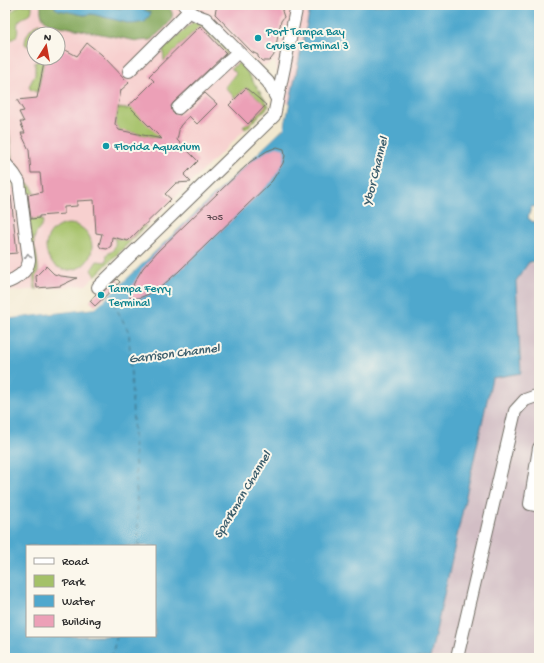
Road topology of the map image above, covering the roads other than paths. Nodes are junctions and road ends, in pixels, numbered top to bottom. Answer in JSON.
{"nodes":[{"id":1,"x":297,"y":5,"type":"edge"},
{"id":2,"x":187,"y":8,"type":"edge"},
{"id":3,"x":238,"y":52,"type":"junction"},
{"id":4,"x":129,"y":71,"type":"dead end"},
{"id":5,"x":277,"y":99,"type":"junction"},
{"id":6,"x":178,"y":108,"type":"dead end"},
{"id":7,"x":5,"y":163,"type":"edge"},
{"id":8,"x":5,"y":283,"type":"edge"},
{"id":9,"x":98,"y":287,"type":"dead end"},
{"id":10,"x":539,"y":395,"type":"edge"},
{"id":11,"x":539,"y":448,"type":"edge"},
{"id":12,"x":539,"y":506,"type":"edge"},
{"id":13,"x":457,"y":658,"type":"edge"}],
"edges":[{"from":1,"to":5,"type":"lane"},
{"from":2,"to":3,"type":"lane"},
{"from":2,"to":4,"type":"lane"},
{"from":3,"to":5,"type":"lane"},
{"from":3,"to":6,"type":"lane"},
{"from":5,"to":9,"type":"lane"},
{"from":8,"to":7,"type":"lane","one_way":true},
{"from":10,"to":13,"type":"lane"},
{"from":11,"to":12,"type":"lane"}]}
